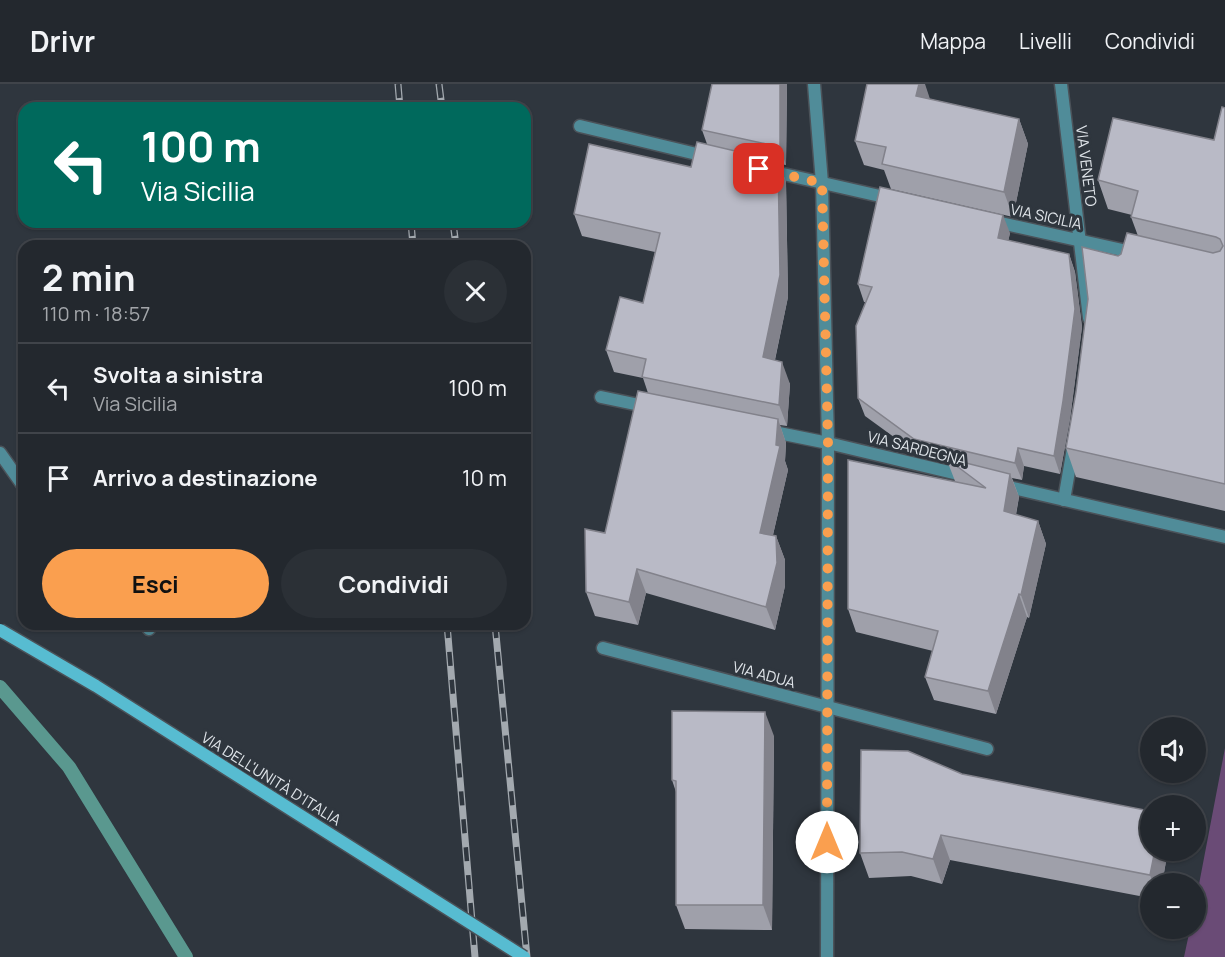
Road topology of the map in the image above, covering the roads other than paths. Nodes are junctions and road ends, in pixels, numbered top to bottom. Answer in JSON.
{"nodes":[{"id":1,"x":814,"y":84,"type":"edge"},
{"id":2,"x":1061,"y":84,"type":"edge"},
{"id":3,"x":580,"y":126,"type":"dead end"},
{"id":4,"x":726,"y":161,"type":"edge"},
{"id":5,"x":759,"y":169,"type":"edge"},
{"id":6,"x":822,"y":183,"type":"junction"},
{"id":7,"x":907,"y":202,"type":"edge"},
{"id":8,"x":976,"y":217,"type":"edge"},
{"id":9,"x":1080,"y":240,"type":"junction"},
{"id":10,"x":1150,"y":256,"type":"edge"},
{"id":11,"x":1090,"y":327,"type":"edge"},
{"id":12,"x":600,"y":397,"type":"dead end"},
{"id":13,"x":658,"y":408,"type":"edge"},
{"id":14,"x":761,"y":430,"type":"edge"},
{"id":15,"x":1076,"y":431,"type":"edge"},
{"id":16,"x":828,"y":443,"type":"junction"},
{"id":17,"x":0,"y":453,"type":"edge"},
{"id":18,"x":18,"y":478,"type":"edge"},
{"id":19,"x":1064,"y":500,"type":"junction"},
{"id":20,"x":1225,"y":537,"type":"edge"},
{"id":21,"x":0,"y":630,"type":"edge"},
{"id":22,"x":603,"y":648,"type":"dead end"},
{"id":23,"x":828,"y":707,"type":"junction"},
{"id":24,"x":987,"y":749,"type":"dead end"},
{"id":25,"x":524,"y":957,"type":"edge"},
{"id":26,"x":827,"y":957,"type":"edge"}],
"edges":[{"from":1,"to":6,"type":"street"},
{"from":2,"to":9,"type":"street","name":"VIA VENETO"},
{"from":3,"to":4,"type":"street"},
{"from":5,"to":6,"type":"street"},
{"from":6,"to":7,"type":"street"},
{"from":6,"to":16,"type":"street"},
{"from":8,"to":9,"type":"street","name":"VIA SICILIA"},
{"from":9,"to":10,"type":"street","name":"VIA SICILIA"},
{"from":9,"to":11,"type":"street","name":"VIA VENETO"},
{"from":12,"to":13,"type":"street"},
{"from":14,"to":16,"type":"street","name":"VIA SARDEGNA"},
{"from":15,"to":19,"type":"street"},
{"from":16,"to":19,"type":"street","name":"VIA SARDEGNA"},
{"from":16,"to":23,"type":"street"},
{"from":17,"to":18,"type":"street"},
{"from":19,"to":20,"type":"street","name":"VIA SARDEGNA"},
{"from":21,"to":25,"type":"main road","name":"VIA DELL'UNITÀ D'ITALIA","bridge":true},
{"from":22,"to":23,"type":"street","name":"VIA ADUA"},
{"from":23,"to":24,"type":"street","name":"VIA ADUA"},
{"from":23,"to":26,"type":"street"}]}
